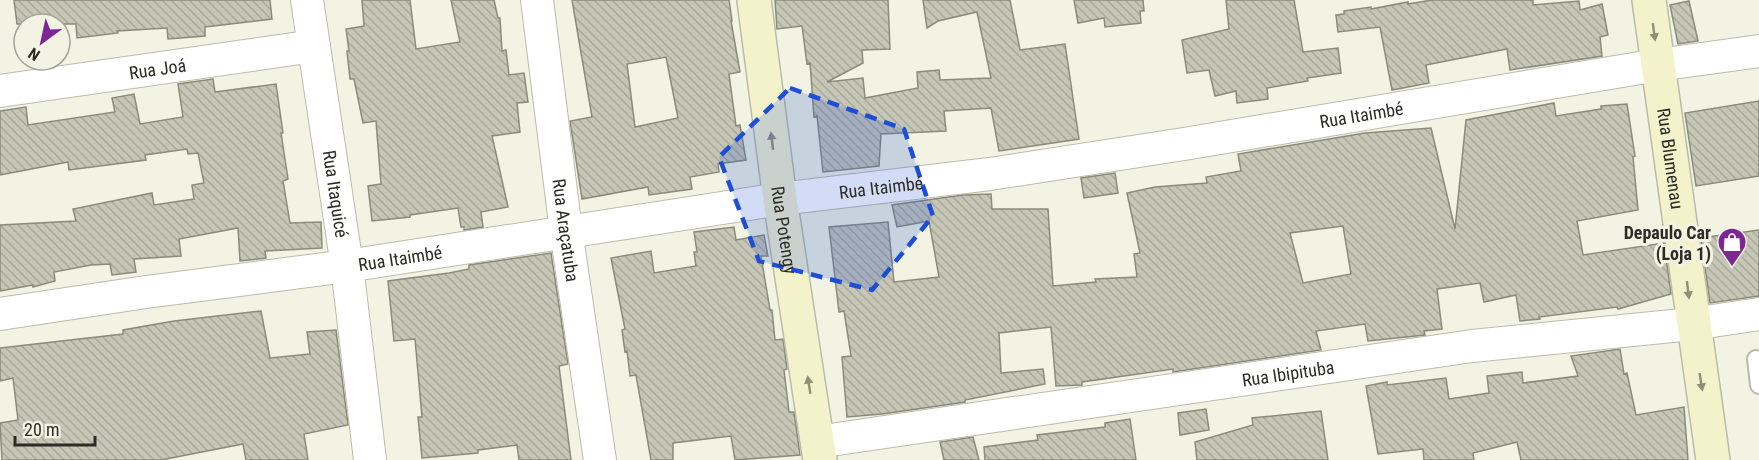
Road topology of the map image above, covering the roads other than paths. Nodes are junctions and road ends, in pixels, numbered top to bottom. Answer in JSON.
{"nodes":[{"id":1,"x":307,"y":0,"type":"edge"},
{"id":2,"x":537,"y":0,"type":"edge"},
{"id":3,"x":754,"y":0,"type":"edge"},
{"id":4,"x":1649,"y":0,"type":"edge"},
{"id":5,"x":314,"y":46,"type":"junction"},
{"id":6,"x":1759,"y":51,"type":"edge"},
{"id":7,"x":1659,"y":65,"type":"junction"},
{"id":8,"x":0,"y":91,"type":"edge"},
{"id":9,"x":780,"y":199,"type":"junction"},
{"id":10,"x":566,"y":231,"type":"junction"},
{"id":11,"x":347,"y":266,"type":"junction"},
{"id":12,"x":0,"y":314,"type":"edge"},
{"id":13,"x":1759,"y":314,"type":"edge"},
{"id":14,"x":1692,"y":324,"type":"junction"},
{"id":15,"x":1756,"y":359,"type":"dead end"},
{"id":16,"x":1759,"y":386,"type":"edge"},
{"id":17,"x":819,"y":451,"type":"edge"},
{"id":18,"x":370,"y":460,"type":"edge"},
{"id":19,"x":600,"y":460,"type":"edge"},
{"id":20,"x":1713,"y":460,"type":"edge"}],
"edges":[{"from":1,"to":5,"type":"street","name":"Rua Itaquicé"},
{"from":2,"to":10,"type":"street","name":"Rua Araçatuba"},
{"from":9,"to":3,"type":"main road","name":"Rua Potengy","one_way":true},
{"from":4,"to":7,"type":"main road","name":"Rua Blumenau","one_way":true},
{"from":5,"to":8,"type":"street","name":"Rua Joá"},
{"from":5,"to":11,"type":"street","name":"Rua Itaquicé"},
{"from":6,"to":7,"type":"street","name":"Rua Itaimbé"},
{"from":7,"to":9,"type":"street","name":"Rua Itaimbé"},
{"from":7,"to":14,"type":"main road","name":"Rua Blumenau","one_way":true},
{"from":9,"to":10,"type":"street","name":"Rua Itaimbé"},
{"from":17,"to":9,"type":"main road","name":"Rua Potengy","one_way":true},
{"from":10,"to":11,"type":"street","name":"Rua Itaimbé"},
{"from":10,"to":19,"type":"street","name":"Rua Araçatuba"},
{"from":11,"to":12,"type":"street","name":"Rua Itaimbé"},
{"from":11,"to":18,"type":"street","name":"Rua Itaquicé"},
{"from":13,"to":14,"type":"street","name":"Rua Ibipituba"},
{"from":14,"to":17,"type":"street","name":"Rua Ibipituba"},
{"from":14,"to":20,"type":"main road","name":"Rua Blumenau","one_way":true},
{"from":15,"to":16,"type":"lane"}]}
